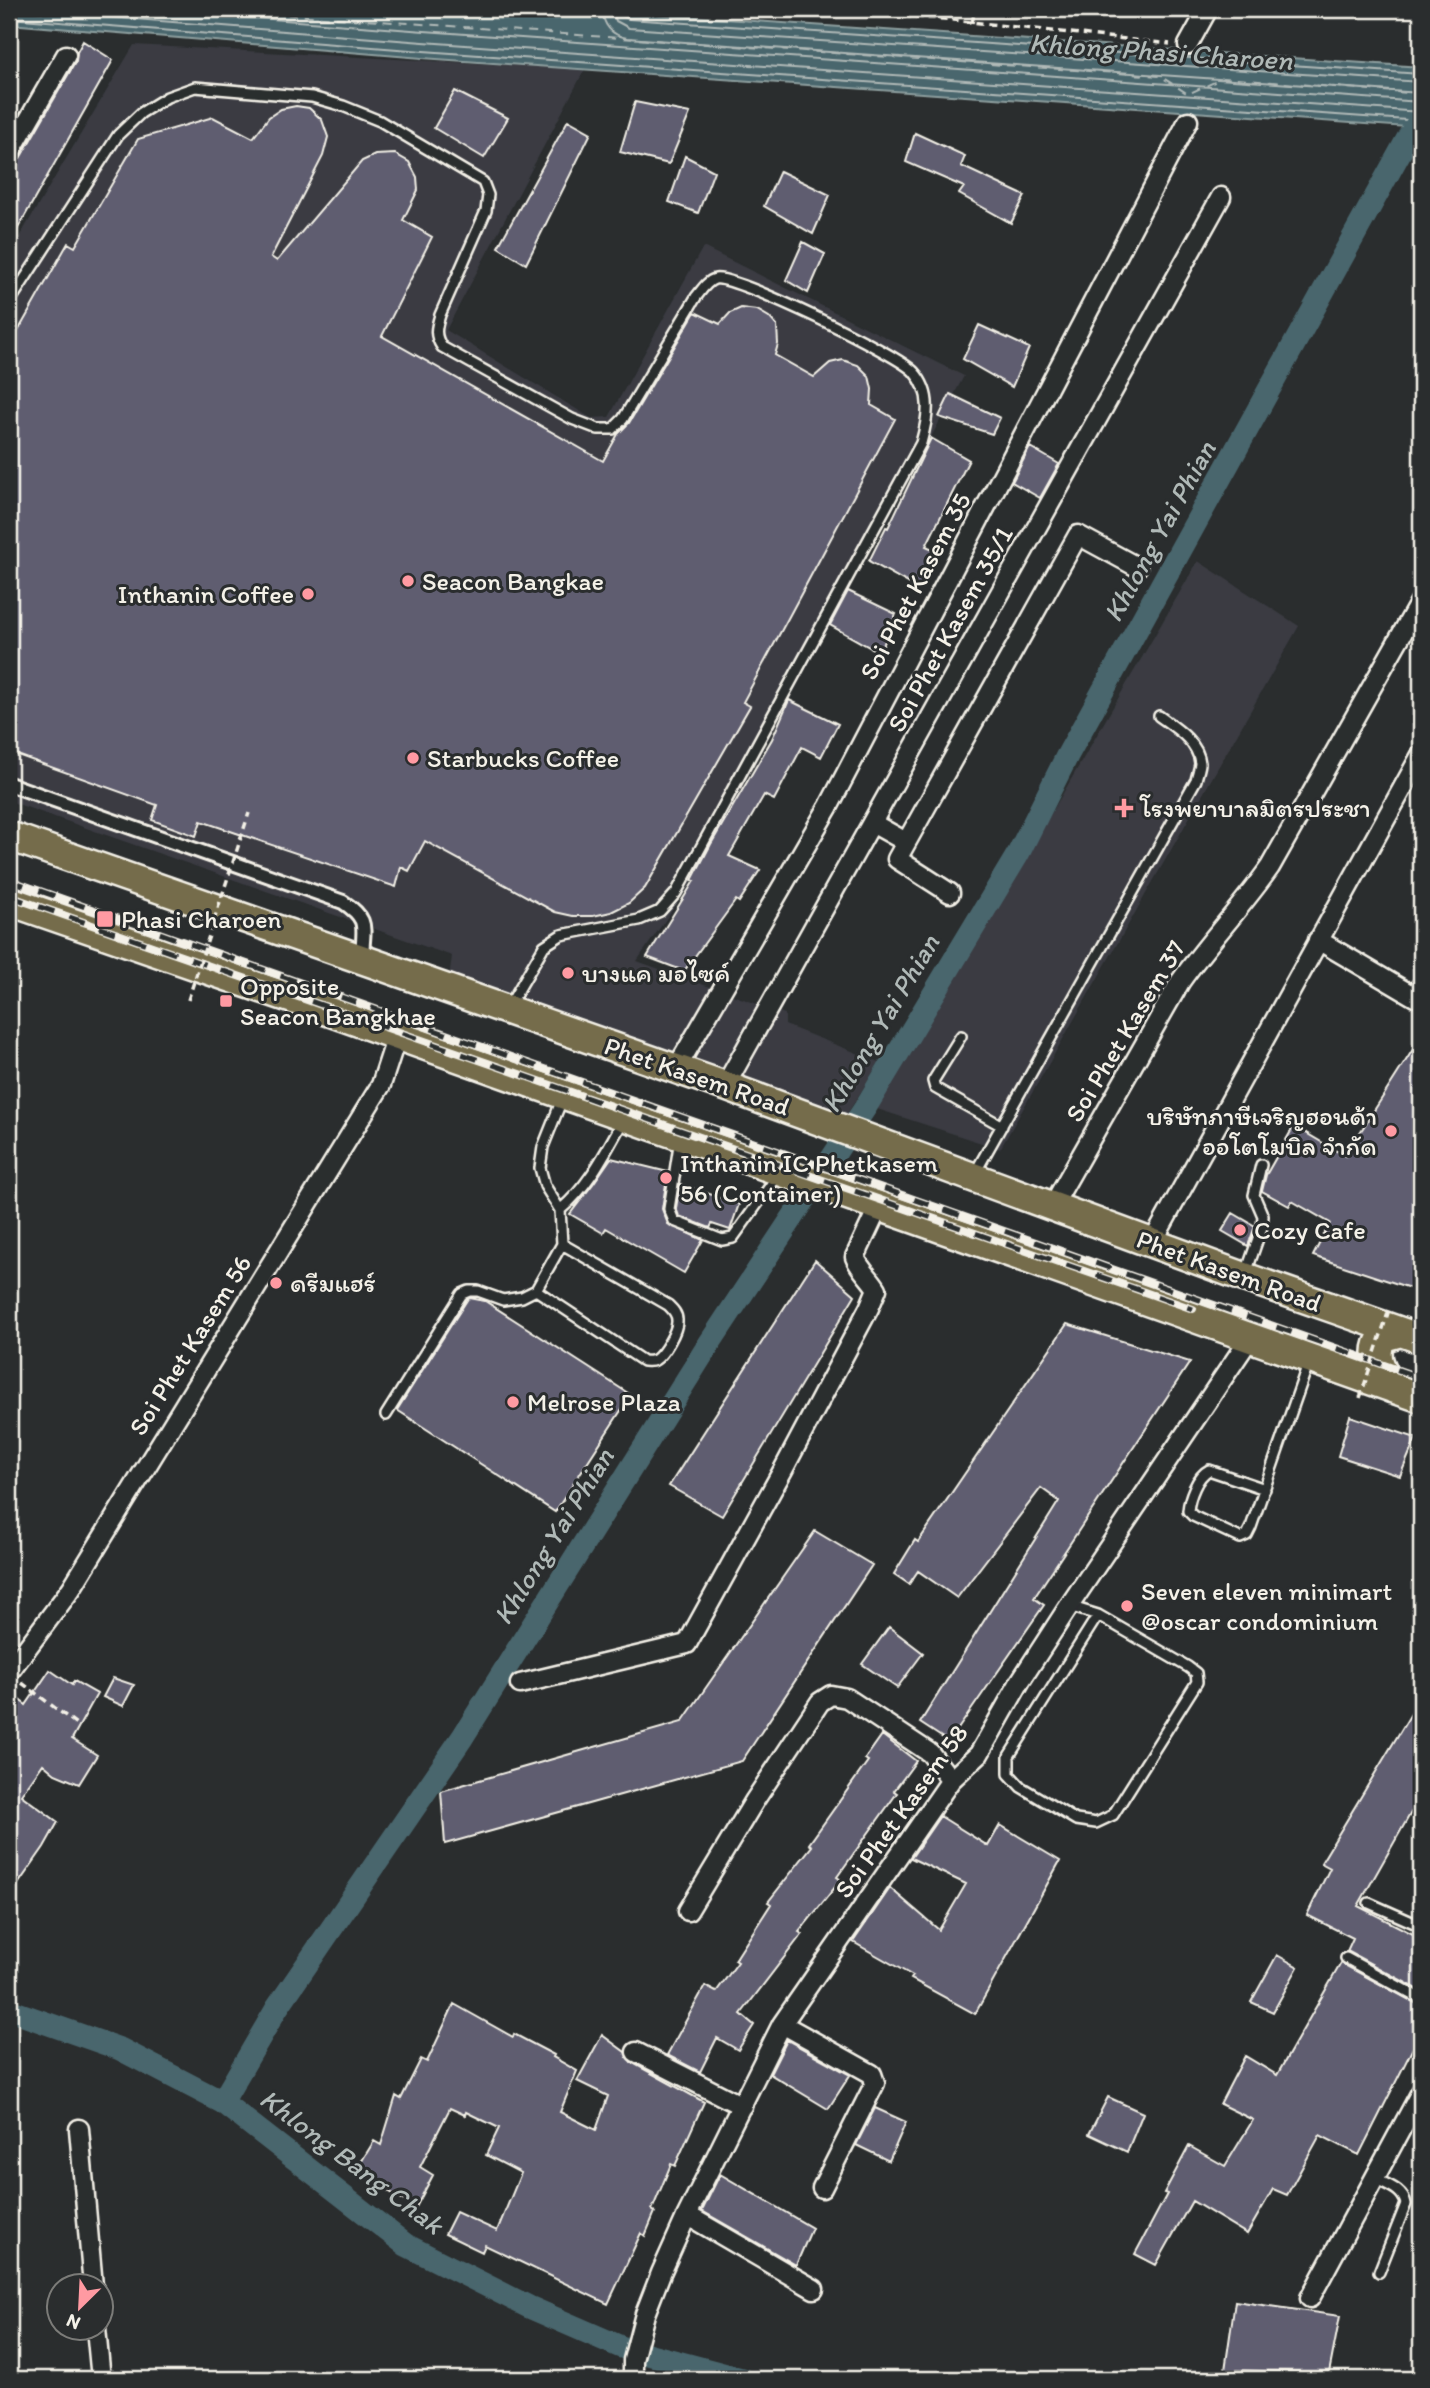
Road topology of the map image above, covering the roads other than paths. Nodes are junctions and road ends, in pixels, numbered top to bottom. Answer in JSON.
{"nodes":[{"id":1,"x":1208,"y":9,"type":"edge"},
{"id":2,"x":1188,"y":46,"type":"road end"},
{"id":3,"x":66,"y":55,"type":"dead end"},
{"id":4,"x":1188,"y":121,"type":"dead end"},
{"id":5,"x":9,"y":154,"type":"edge"},
{"id":6,"x":1221,"y":197,"type":"dead end"},
{"id":7,"x":9,"y":303,"type":"edge"},
{"id":8,"x":1137,"y":567,"type":"dead end"},
{"id":9,"x":1421,"y":600,"type":"edge"},
{"id":10,"x":1159,"y":716,"type":"dead end"},
{"id":11,"x":1421,"y":755,"type":"edge"},
{"id":12,"x":9,"y":784,"type":"edge"},
{"id":13,"x":872,"y":823,"type":"junction"},
{"id":14,"x":9,"y":835,"type":"edge"},
{"id":15,"x":906,"y":842,"type":"junction"},
{"id":16,"x":950,"y":892,"type":"dead end"},
{"id":17,"x":9,"y":901,"type":"edge"},
{"id":18,"x":1318,"y":940,"type":"junction"},
{"id":19,"x":362,"y":957,"type":"junction"},
{"id":20,"x":1421,"y":986,"type":"edge"},
{"id":21,"x":507,"y":1009,"type":"junction"},
{"id":22,"x":397,"y":1036,"type":"junction"},
{"id":23,"x":961,"y":1036,"type":"dead end"},
{"id":24,"x":676,"y":1069,"type":"junction"},
{"id":25,"x":725,"y":1086,"type":"junction"},
{"id":26,"x":563,"y":1096,"type":"junction"},
{"id":27,"x":625,"y":1117,"type":"junction"},
{"id":28,"x":1002,"y":1126,"type":"junction"},
{"id":29,"x":680,"y":1137,"type":"junction"},
{"id":30,"x":1261,"y":1165,"type":"dead end"},
{"id":31,"x":784,"y":1172,"type":"junction"},
{"id":32,"x":973,"y":1177,"type":"junction"},
{"id":33,"x":879,"y":1206,"type":"junction"},
{"id":34,"x":1052,"y":1207,"type":"junction"},
{"id":35,"x":560,"y":1210,"type":"junction"},
{"id":36,"x":1152,"y":1243,"type":"junction"},
{"id":37,"x":562,"y":1244,"type":"junction"},
{"id":38,"x":1244,"y":1277,"type":"junction"},
{"id":39,"x":536,"y":1290,"type":"junction"},
{"id":40,"x":1364,"y":1319,"type":"junction"},
{"id":41,"x":1410,"y":1329,"type":"edge"},
{"id":42,"x":1250,"y":1338,"type":"junction"},
{"id":43,"x":1310,"y":1359,"type":"junction"},
{"id":44,"x":1344,"y":1371,"type":"junction"},
{"id":45,"x":1392,"y":1388,"type":"junction"},
{"id":46,"x":1421,"y":1398,"type":"edge"},
{"id":47,"x":386,"y":1415,"type":"dead end"},
{"id":48,"x":1265,"y":1489,"type":"junction"},
{"id":49,"x":1069,"y":1606,"type":"junction"},
{"id":50,"x":1098,"y":1615,"type":"junction"},
{"id":51,"x":14,"y":1677,"type":"edge"},
{"id":52,"x":520,"y":1684,"type":"dead end"},
{"id":53,"x":951,"y":1780,"type":"junction"},
{"id":54,"x":1369,"y":1903,"type":"dead end"},
{"id":55,"x":688,"y":1911,"type":"dead end"},
{"id":56,"x":1421,"y":1926,"type":"edge"},
{"id":57,"x":1346,"y":1958,"type":"dead end"},
{"id":58,"x":1421,"y":1999,"type":"edge"},
{"id":59,"x":782,"y":2024,"type":"junction"},
{"id":60,"x":636,"y":2052,"type":"dead end"},
{"id":61,"x":1421,"y":2092,"type":"edge"},
{"id":62,"x":742,"y":2106,"type":"junction"},
{"id":63,"x":79,"y":2129,"type":"dead end"},
{"id":64,"x":1374,"y":2178,"type":"junction"},
{"id":65,"x":821,"y":2188,"type":"dead end"},
{"id":66,"x":687,"y":2215,"type":"junction"},
{"id":67,"x":92,"y":2272,"type":"edge"},
{"id":68,"x":1379,"y":2272,"type":"dead end"},
{"id":69,"x":814,"y":2289,"type":"dead end"},
{"id":70,"x":1310,"y":2298,"type":"dead end"},
{"id":71,"x":97,"y":2342,"type":"edge"},
{"id":72,"x":101,"y":2379,"type":"edge"},
{"id":73,"x":633,"y":2379,"type":"edge"}],
"edges":[{"from":1,"to":2,"type":"street"},
{"from":3,"to":5,"type":"street"},
{"from":4,"to":24,"type":"street","name":"Soi Phet Kasem 35"},
{"from":6,"to":13,"type":"street","name":"Soi Phet Kasem 35/1"},
{"from":7,"to":21,"type":"lane"},
{"from":8,"to":15,"type":"street"},
{"from":9,"to":34,"type":"street","name":"Soi Phet Kasem 37"},
{"from":10,"to":28,"type":"lane"},
{"from":11,"to":18,"type":"street"},
{"from":12,"to":19,"type":"street"},
{"from":13,"to":15,"type":"street"},
{"from":13,"to":25,"type":"street","name":"Soi Phet Kasem 35/1"},
{"from":14,"to":19,"type":"main road","name":"Phet Kasem Road"},
{"from":15,"to":16,"type":"street"},
{"from":17,"to":22,"type":"main road"},
{"from":18,"to":20,"type":"street"},
{"from":18,"to":36,"type":"street"},
{"from":19,"to":21,"type":"main road","name":"Phet Kasem Road"},
{"from":21,"to":24,"type":"main road","name":"Phet Kasem Road"},
{"from":22,"to":26,"type":"main road"},
{"from":22,"to":51,"type":"street","name":"Soi Phet Kasem 56"},
{"from":23,"to":28,"type":"lane"},
{"from":24,"to":25,"type":"main road","name":"Phet Kasem Road"},
{"from":25,"to":32,"type":"main road","name":"Phet Kasem Road"},
{"from":26,"to":27,"type":"main road"},
{"from":26,"to":35,"type":"lane"},
{"from":27,"to":29,"type":"main road"},
{"from":27,"to":35,"type":"lane"},
{"from":28,"to":32,"type":"lane"},
{"from":29,"to":31,"type":"main road"},
{"from":29,"to":31,"type":"lane"},
{"from":30,"to":38,"type":"lane"},
{"from":31,"to":33,"type":"main road"},
{"from":32,"to":34,"type":"main road","name":"Phet Kasem Road"},
{"from":33,"to":42,"type":"main road"},
{"from":33,"to":52,"type":"street"},
{"from":34,"to":36,"type":"main road","name":"Phet Kasem Road"},
{"from":35,"to":37,"type":"lane"},
{"from":36,"to":38,"type":"main road","name":"Phet Kasem Road"},
{"from":37,"to":39,"type":"lane"},
{"from":37,"to":39,"type":"lane"},
{"from":38,"to":40,"type":"main road","name":"Phet Kasem Road"},
{"from":39,"to":47,"type":"lane"},
{"from":40,"to":41,"type":"main road","name":"Phet Kasem Road"},
{"from":40,"to":44,"type":"main road"},
{"from":41,"to":45,"type":"main road"},
{"from":42,"to":43,"type":"main road"},
{"from":42,"to":49,"type":"street","name":"Soi Phet Kasem 58"},
{"from":43,"to":44,"type":"main road"},
{"from":43,"to":48,"type":"lane"},
{"from":44,"to":45,"type":"main road"},
{"from":45,"to":46,"type":"main road"},
{"from":48,"to":48,"type":"lane"},
{"from":49,"to":50,"type":"lane"},
{"from":49,"to":53,"type":"street","name":"Soi Phet Kasem 58"},
{"from":50,"to":50,"type":"lane"},
{"from":53,"to":55,"type":"street"},
{"from":53,"to":59,"type":"street","name":"Soi Phet Kasem 58"},
{"from":54,"to":56,"type":"lane"},
{"from":57,"to":58,"type":"lane"},
{"from":59,"to":62,"type":"street","name":"Soi Phet Kasem 58"},
{"from":59,"to":65,"type":"street"},
{"from":60,"to":62,"type":"street"},
{"from":61,"to":64,"type":"street"},
{"from":62,"to":66,"type":"street","name":"Soi Phet Kasem 58"},
{"from":63,"to":67,"type":"street"},
{"from":64,"to":68,"type":"lane"},
{"from":64,"to":70,"type":"street"},
{"from":66,"to":69,"type":"street"},
{"from":66,"to":73,"type":"street","name":"Soi Phet Kasem 58"},
{"from":71,"to":72,"type":"street"}]}
